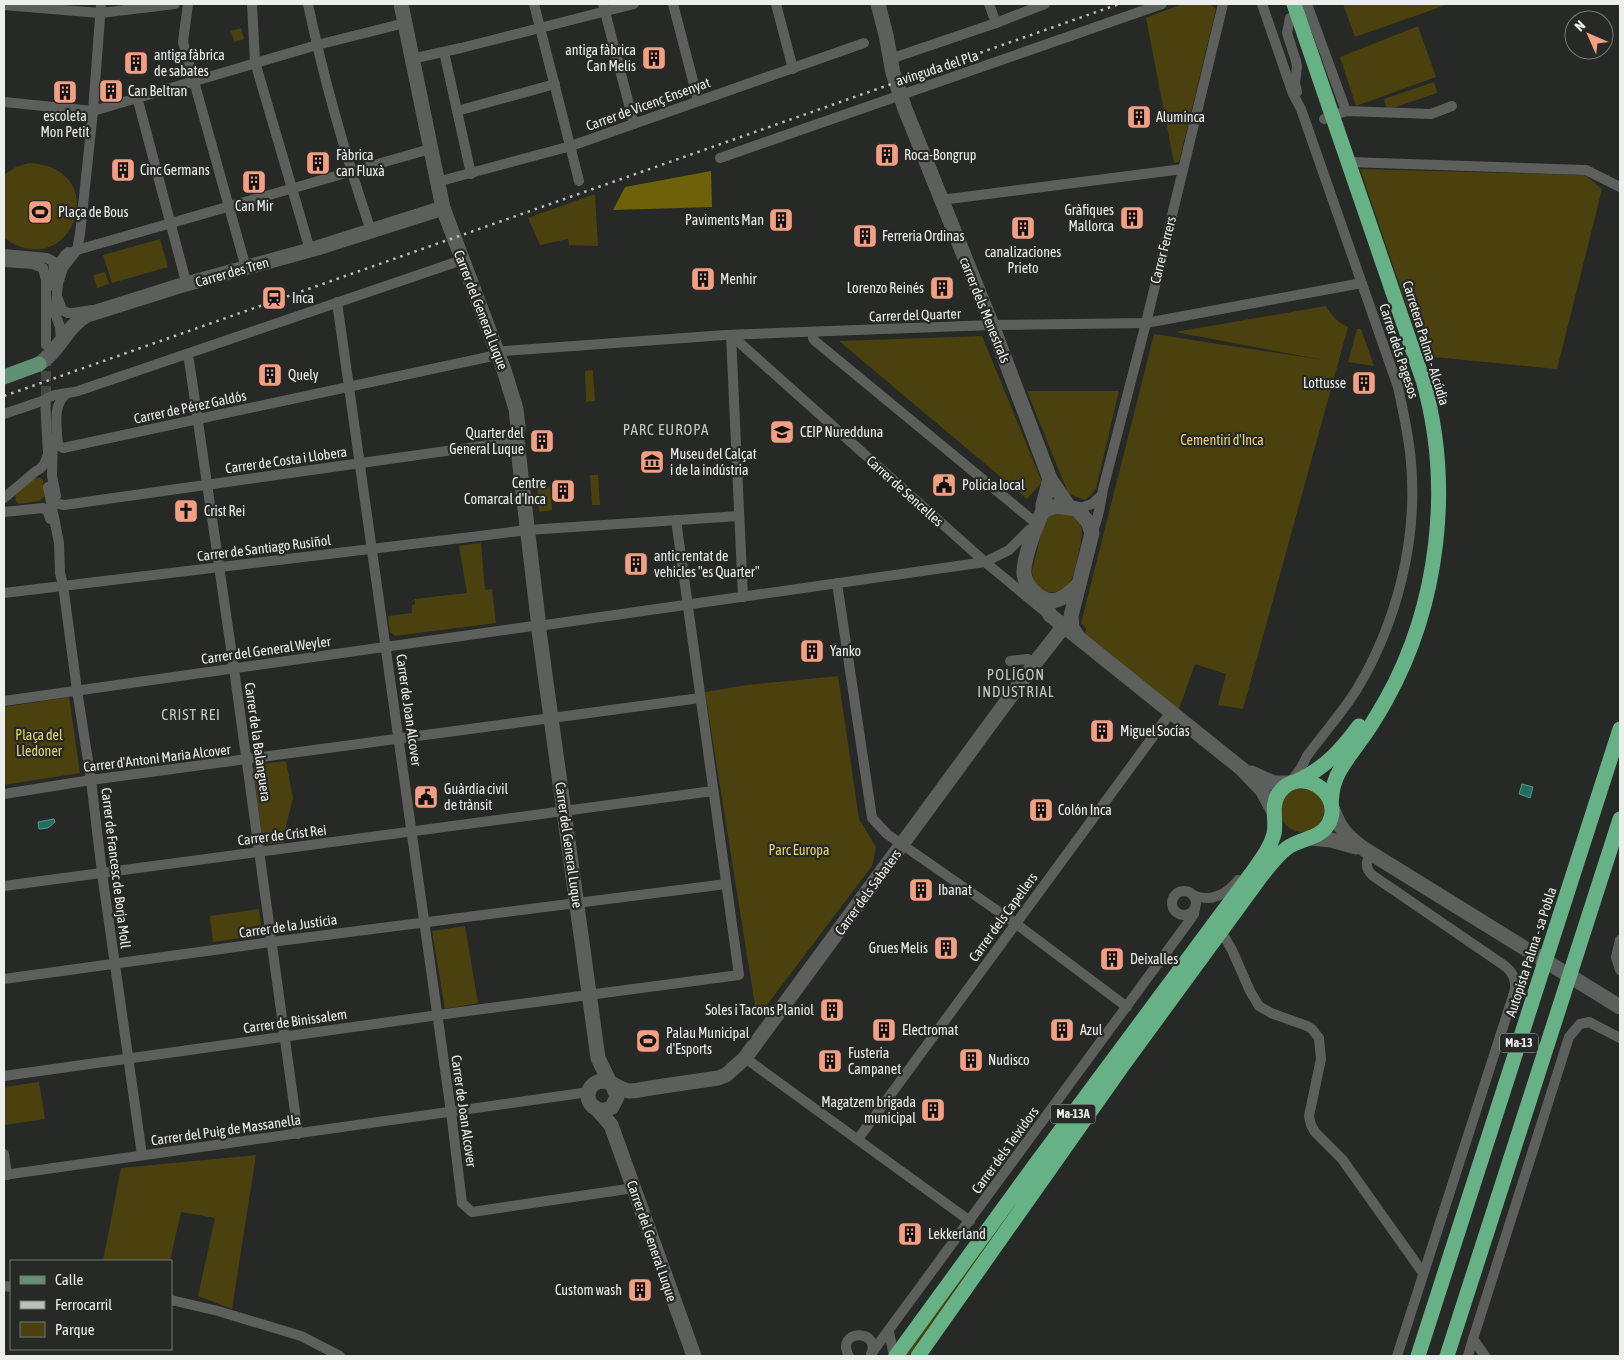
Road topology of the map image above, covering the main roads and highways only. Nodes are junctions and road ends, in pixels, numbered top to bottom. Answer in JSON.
{"nodes":[{"id":1,"x":401,"y":4,"type":"edge"},
{"id":2,"x":878,"y":4,"type":"edge"},
{"id":3,"x":1290,"y":8,"type":"edge"},
{"id":4,"x":1334,"y":115,"type":"junction"},
{"id":5,"x":443,"y":208,"type":"junction"},
{"id":6,"x":4,"y":377,"type":"edge"},
{"id":7,"x":1050,"y":479,"type":"junction"},
{"id":8,"x":1073,"y":508,"type":"junction"},
{"id":9,"x":1038,"y":521,"type":"junction"},
{"id":10,"x":1078,"y":584,"type":"junction"},
{"id":11,"x":1039,"y":596,"type":"junction"},
{"id":12,"x":1064,"y":626,"type":"junction"},
{"id":13,"x":1081,"y":640,"type":"junction"},
{"id":14,"x":1620,"y":729,"type":"edge"},
{"id":15,"x":1242,"y":769,"type":"junction"},
{"id":16,"x":1294,"y":782,"type":"junction"},
{"id":17,"x":1332,"y":805,"type":"junction"},
{"id":18,"x":1274,"y":816,"type":"junction"},
{"id":19,"x":1620,"y":819,"type":"edge"},
{"id":20,"x":1308,"y":838,"type":"junction"},
{"id":21,"x":1367,"y":851,"type":"junction"},
{"id":22,"x":1620,"y":1007,"type":"edge"},
{"id":23,"x":598,"y":1058,"type":"junction"},
{"id":24,"x":614,"y":1093,"type":"junction"},
{"id":25,"x":592,"y":1097,"type":"junction"},
{"id":26,"x":611,"y":1125,"type":"junction"},
{"id":27,"x":694,"y":1356,"type":"edge"},
{"id":28,"x":895,"y":1356,"type":"edge"},
{"id":29,"x":918,"y":1356,"type":"edge"},
{"id":30,"x":1418,"y":1356,"type":"edge"},
{"id":31,"x":1447,"y":1356,"type":"edge"}],
"edges":[{"from":1,"to":5,"type":"main road","name":"Carrer del General Luque"},
{"from":2,"to":7,"type":"main road","name":"carrer dels Menestrals"},
{"from":3,"to":4,"type":"highway","name":"Carretera Palma - Alcúdia"},
{"from":4,"to":16,"type":"highway","name":"Carretera Palma - Alcúdia"},
{"from":4,"to":17,"type":"highway","name":"Carretera Palma - Alcúdia"},
{"from":5,"to":6,"type":"main road","name":"Carrer des Tren"},
{"from":5,"to":23,"type":"main road","name":"Carrer del General Luque"},
{"from":7,"to":8,"type":"main road","name":"carrer dels Menestrals"},
{"from":7,"to":9,"type":"main road"},
{"from":8,"to":9,"type":"main road"},
{"from":8,"to":10,"type":"main road"},
{"from":9,"to":11,"type":"main road"},
{"from":10,"to":11,"type":"main road"},
{"from":10,"to":13,"type":"main road"},
{"from":11,"to":12,"type":"main road","name":"Carrer de Sencelles"},
{"from":12,"to":13,"type":"main road","name":"Carrer de Sencelles"},
{"from":12,"to":24,"type":"main road","name":"Carrer dels Sabaters"},
{"from":13,"to":15,"type":"main road","name":"Carrer de Sencelles"},
{"from":14,"to":30,"type":"highway","name":"Autopista Palma - sa Pobla","number":"Ma-13"},
{"from":15,"to":16,"type":"main road","name":"Carrer de Sencelles"},
{"from":15,"to":18,"type":"main road","name":"Carrer de Sencelles"},
{"from":16,"to":17,"type":"highway"},
{"from":16,"to":18,"type":"highway"},
{"from":17,"to":20,"type":"highway"},
{"from":17,"to":21,"type":"main road"},
{"from":18,"to":20,"type":"highway"},
{"from":18,"to":28,"type":"highway","number":"Ma-13A"},
{"from":19,"to":31,"type":"highway","number":"Ma-13"},
{"from":20,"to":21,"type":"main road"},
{"from":20,"to":29,"type":"highway","number":"Ma-13A"},
{"from":21,"to":22,"type":"main road"},
{"from":23,"to":24,"type":"main road","name":"Carrer del General Luque"},
{"from":23,"to":25,"type":"main road","name":"Carrer del General Luque"},
{"from":24,"to":25,"type":"main road"},
{"from":24,"to":25,"type":"main road"},
{"from":24,"to":26,"type":"main road"},
{"from":25,"to":26,"type":"main road","name":"Carrer del General Luque"},
{"from":26,"to":27,"type":"main road","name":"Carrer del General Luque"}]}
